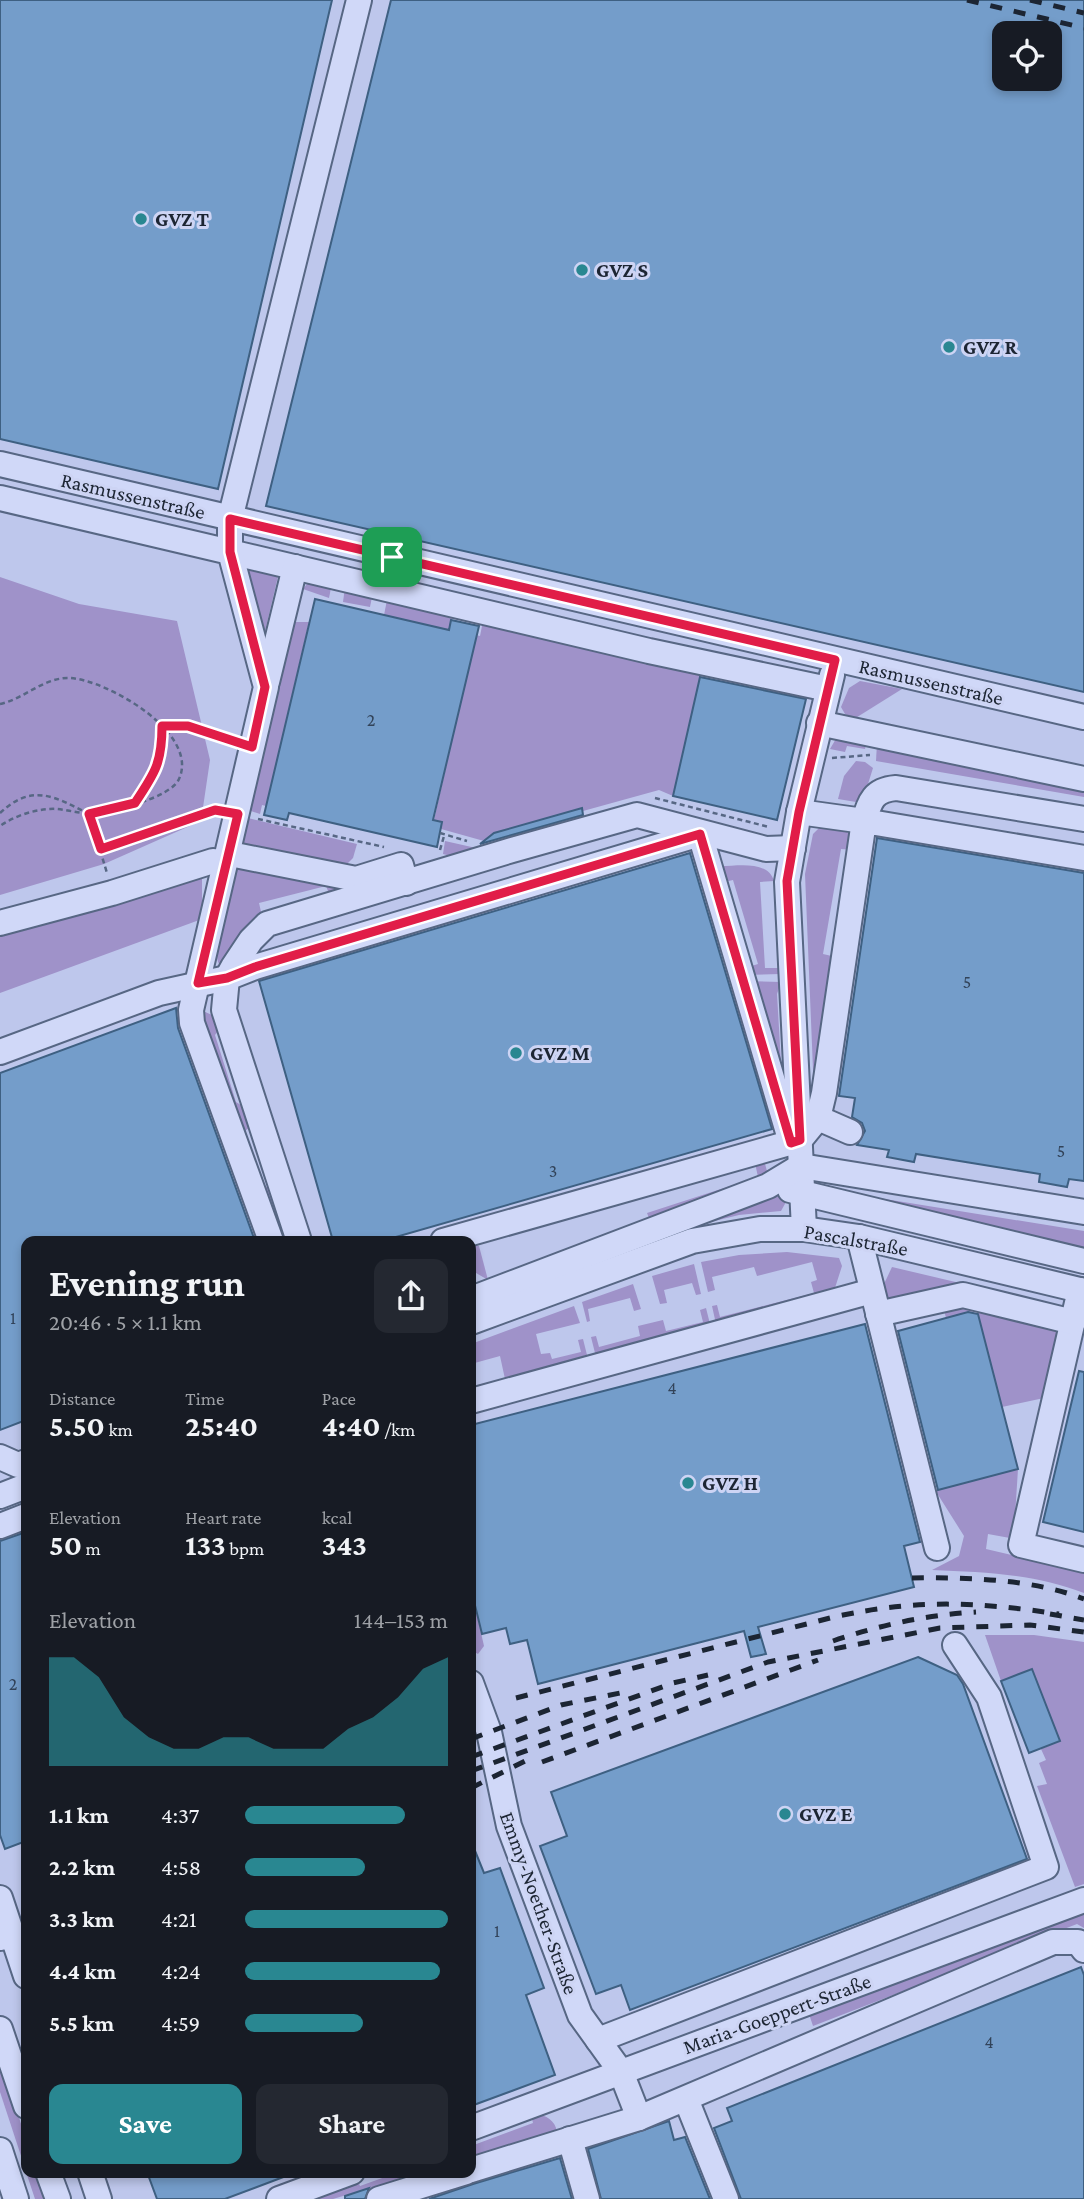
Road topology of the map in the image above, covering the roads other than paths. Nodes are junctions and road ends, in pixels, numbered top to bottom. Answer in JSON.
{"nodes":[{"id":1,"x":359,"y":0,"type":"edge"},
{"id":2,"x":0,"y":464,"type":"edge"},
{"id":3,"x":0,"y":498,"type":"edge"},
{"id":4,"x":230,"y":519,"type":"junction"},
{"id":5,"x":230,"y":552,"type":"junction"},
{"id":6,"x":295,"y":567,"type":"junction"},
{"id":7,"x":658,"y":618,"type":"junction"},
{"id":8,"x":649,"y":651,"type":"junction"},
{"id":9,"x":835,"y":660,"type":"junction"},
{"id":10,"x":265,"y":687,"type":"junction"},
{"id":11,"x":828,"y":689,"type":"junction"},
{"id":12,"x":1084,"y":717,"type":"edge"},
{"id":13,"x":819,"y":723,"type":"junction"},
{"id":14,"x":1084,"y":779,"type":"edge"},
{"id":15,"x":799,"y":812,"type":"junction"},
{"id":16,"x":1084,"y":818,"type":"edge"},
{"id":17,"x":864,"y":821,"type":"junction"},
{"id":18,"x":700,"y":834,"type":"junction"},
{"id":19,"x":793,"y":848,"type":"junction"},
{"id":20,"x":240,"y":856,"type":"dead end"},
{"id":21,"x":1084,"y":858,"type":"edge"},
{"id":22,"x":213,"y":861,"type":"dead end"},
{"id":23,"x":358,"y":887,"type":"junction"},
{"id":24,"x":0,"y":923,"type":"edge"},
{"id":25,"x":227,"y":978,"type":"junction"},
{"id":26,"x":198,"y":983,"type":"junction"},
{"id":27,"x":0,"y":1052,"type":"edge"},
{"id":28,"x":818,"y":1118,"type":"junction"},
{"id":29,"x":850,"y":1132,"type":"dead end"},
{"id":30,"x":796,"y":1141,"type":"junction"},
{"id":31,"x":801,"y":1166,"type":"junction"},
{"id":32,"x":768,"y":1186,"type":"junction"},
{"id":33,"x":803,"y":1192,"type":"junction"},
{"id":34,"x":1084,"y":1212,"type":"edge"},
{"id":35,"x":804,"y":1228,"type":"junction"},
{"id":36,"x":269,"y":1236,"type":"edge"},
{"id":37,"x":297,"y":1236,"type":"edge"},
{"id":38,"x":461,"y":1236,"type":"edge"},
{"id":39,"x":859,"y":1237,"type":"junction"},
{"id":40,"x":1084,"y":1261,"type":"edge"},
{"id":41,"x":1082,"y":1290,"type":"edge"},
{"id":42,"x":476,"y":1296,"type":"edge"},
{"id":43,"x":875,"y":1302,"type":"junction"},
{"id":44,"x":476,"y":1320,"type":"edge"},
{"id":45,"x":1073,"y":1322,"type":"junction"},
{"id":46,"x":476,"y":1400,"type":"edge"},
{"id":47,"x":21,"y":1448,"type":"edge"},
{"id":48,"x":0,"y":1456,"type":"edge"},
{"id":49,"x":21,"y":1464,"type":"edge"},
{"id":50,"x":21,"y":1488,"type":"edge"},
{"id":51,"x":0,"y":1496,"type":"edge"},
{"id":52,"x":21,"y":1518,"type":"edge"},
{"id":53,"x":0,"y":1525,"type":"edge"},
{"id":54,"x":937,"y":1548,"type":"dead end"},
{"id":55,"x":1084,"y":1560,"type":"edge"},
{"id":56,"x":956,"y":1645,"type":"dead end"},
{"id":57,"x":476,"y":1697,"type":"edge"},
{"id":58,"x":0,"y":1898,"type":"edge"},
{"id":59,"x":1084,"y":1900,"type":"edge"},
{"id":60,"x":6,"y":1936,"type":"edge"},
{"id":61,"x":1084,"y":1950,"type":"edge"},
{"id":62,"x":21,"y":1966,"type":"edge"},
{"id":63,"x":0,"y":2029,"type":"edge"},
{"id":64,"x":598,"y":2040,"type":"junction"},
{"id":65,"x":621,"y":2072,"type":"junction"},
{"id":66,"x":21,"y":2091,"type":"edge"},
{"id":67,"x":687,"y":2099,"type":"junction"},
{"id":68,"x":639,"y":2118,"type":"junction"},
{"id":69,"x":476,"y":2125,"type":"edge"},
{"id":70,"x":570,"y":2139,"type":"junction"},
{"id":71,"x":0,"y":2150,"type":"edge"},
{"id":72,"x":476,"y":2168,"type":"edge"},
{"id":73,"x":50,"y":2178,"type":"edge"},
{"id":74,"x":92,"y":2178,"type":"edge"},
{"id":75,"x":336,"y":2178,"type":"edge"},
{"id":76,"x":447,"y":2178,"type":"edge"},
{"id":77,"x":16,"y":2199,"type":"edge"},
{"id":78,"x":58,"y":2199,"type":"edge"},
{"id":79,"x":99,"y":2199,"type":"edge"},
{"id":80,"x":279,"y":2199,"type":"edge"},
{"id":81,"x":379,"y":2199,"type":"edge"},
{"id":82,"x":587,"y":2199,"type":"edge"},
{"id":83,"x":726,"y":2199,"type":"edge"}],
"edges":[{"from":1,"to":4,"type":"street"},
{"from":2,"to":4,"type":"street","name":"Rasmussenstraße"},
{"from":3,"to":5,"type":"street"},
{"from":4,"to":5,"type":"street"},
{"from":4,"to":7,"type":"street","name":"Rasmussenstraße"},
{"from":5,"to":6,"type":"street"},
{"from":5,"to":10,"type":"street"},
{"from":6,"to":8,"type":"street"},
{"from":6,"to":10,"type":"street"},
{"from":7,"to":8,"type":"street"},
{"from":7,"to":9,"type":"street","name":"Rasmussenstraße"},
{"from":8,"to":11,"type":"street"},
{"from":9,"to":11,"type":"street"},
{"from":9,"to":12,"type":"street","name":"Rasmussenstraße"},
{"from":10,"to":26,"type":"street"},
{"from":11,"to":13,"type":"street"},
{"from":13,"to":14,"type":"street"},
{"from":13,"to":15,"type":"street"},
{"from":15,"to":17,"type":"street"},
{"from":15,"to":19,"type":"street"},
{"from":16,"to":17,"type":"street"},
{"from":17,"to":21,"type":"street"},
{"from":17,"to":28,"type":"street"},
{"from":18,"to":19,"type":"street"},
{"from":18,"to":23,"type":"street"},
{"from":18,"to":25,"type":"street"},
{"from":18,"to":30,"type":"street"},
{"from":19,"to":30,"type":"street"},
{"from":20,"to":23,"type":"street"},
{"from":22,"to":24,"type":"street"},
{"from":23,"to":25,"type":"street"},
{"from":25,"to":26,"type":"street"},
{"from":25,"to":37,"type":"street"},
{"from":26,"to":27,"type":"street"},
{"from":26,"to":36,"type":"street"},
{"from":28,"to":29,"type":"street"},
{"from":28,"to":30,"type":"street"},
{"from":30,"to":31,"type":"street"},
{"from":30,"to":38,"type":"street"},
{"from":31,"to":32,"type":"street"},
{"from":31,"to":33,"type":"street"},
{"from":31,"to":34,"type":"street"},
{"from":32,"to":33,"type":"street"},
{"from":32,"to":42,"type":"street"},
{"from":33,"to":35,"type":"street"},
{"from":33,"to":40,"type":"street"},
{"from":35,"to":39,"type":"street","name":"Pascalstraße"},
{"from":35,"to":44,"type":"street","name":"Pascalstraße"},
{"from":39,"to":41,"type":"street","name":"Pascalstraße"},
{"from":39,"to":43,"type":"street"},
{"from":41,"to":45,"type":"street"},
{"from":43,"to":45,"type":"street"},
{"from":43,"to":46,"type":"street"},
{"from":43,"to":54,"type":"street"},
{"from":45,"to":55,"type":"street"},
{"from":47,"to":48,"type":"street"},
{"from":48,"to":49,"type":"street"},
{"from":50,"to":51,"type":"street"},
{"from":52,"to":53,"type":"street"},
{"from":56,"to":64,"type":"street"},
{"from":57,"to":64,"type":"street","name":"Emmy-Noether-Straße"},
{"from":58,"to":60,"type":"street"},
{"from":59,"to":65,"type":"street","name":"Maria-Goeppert-Straße"},
{"from":60,"to":62,"type":"street"},
{"from":61,"to":67,"type":"street"},
{"from":63,"to":66,"type":"street"},
{"from":64,"to":65,"type":"street","name":"Emmy-Noether-Straße"},
{"from":65,"to":68,"type":"street","name":"Emmy-Noether-Straße"},
{"from":65,"to":69,"type":"street","name":"Maria-Goeppert-Straße"},
{"from":67,"to":68,"type":"street"},
{"from":67,"to":83,"type":"street"},
{"from":68,"to":70,"type":"street"},
{"from":70,"to":72,"type":"street"},
{"from":70,"to":82,"type":"street"},
{"from":71,"to":77,"type":"street"},
{"from":73,"to":78,"type":"street"},
{"from":74,"to":79,"type":"street"},
{"from":75,"to":80,"type":"street"},
{"from":76,"to":81,"type":"street"}]}
